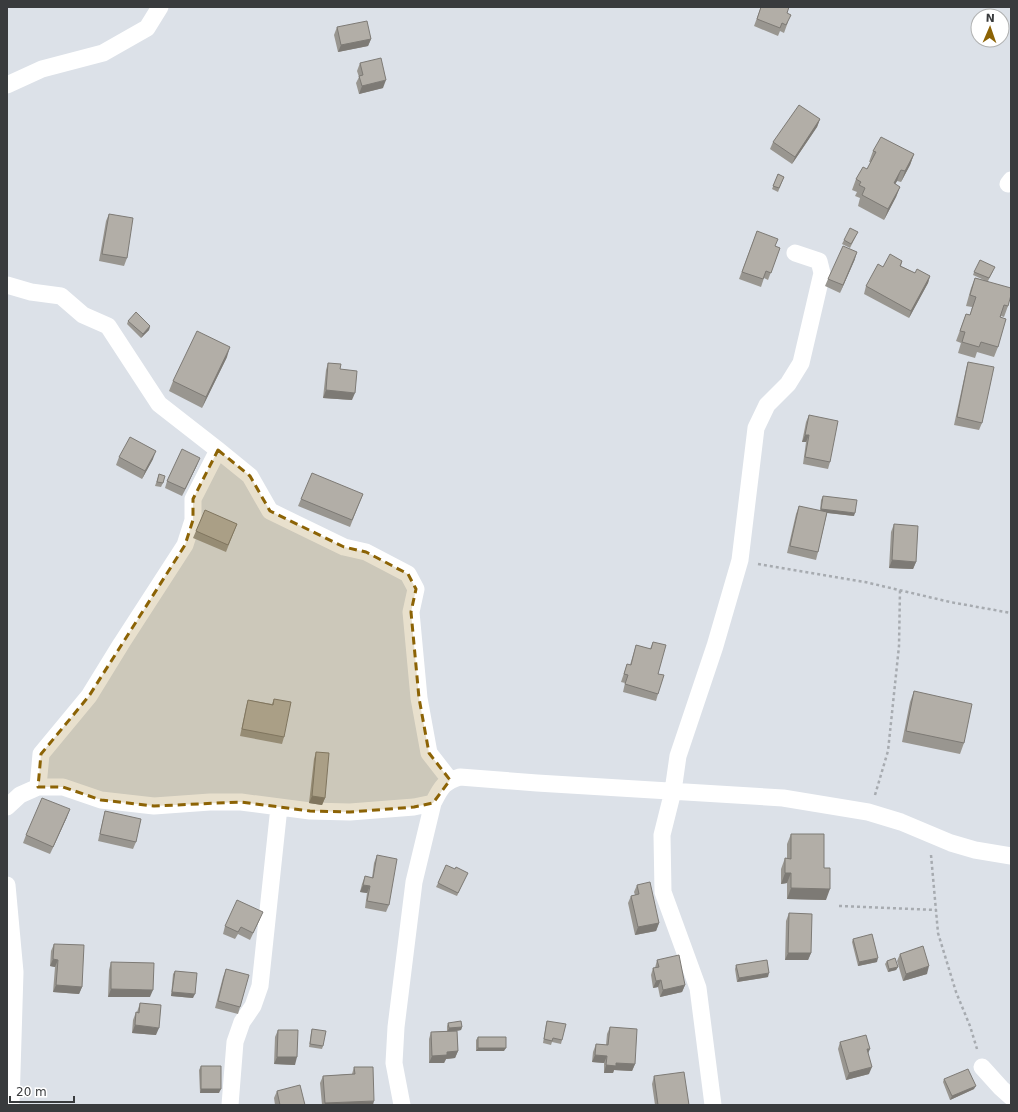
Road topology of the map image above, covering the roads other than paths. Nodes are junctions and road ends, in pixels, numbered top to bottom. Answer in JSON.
{"nodes":[{"id":1,"x":160,"y":7,"type":"edge"},
{"id":2,"x":7,"y":85,"type":"edge"},
{"id":3,"x":795,"y":253,"type":"dead end"},
{"id":4,"x":7,"y":285,"type":"edge"},
{"id":5,"x":218,"y":450,"type":"junction"},
{"id":6,"x":450,"y":780,"type":"junction"},
{"id":7,"x":38,"y":787,"type":"junction"},
{"id":8,"x":673,"y":791,"type":"junction"},
{"id":9,"x":433,"y":803,"type":"junction"},
{"id":10,"x":7,"y":807,"type":"edge"},
{"id":11,"x":279,"y":807,"type":"junction"},
{"id":12,"x":1011,"y":856,"type":"edge"},
{"id":13,"x":7,"y":885,"type":"edge"},
{"id":14,"x":982,"y":1067,"type":"road end"},
{"id":15,"x":1011,"y":1097,"type":"edge"},
{"id":16,"x":11,"y":1105,"type":"edge"},
{"id":17,"x":230,"y":1105,"type":"edge"},
{"id":18,"x":402,"y":1105,"type":"edge"},
{"id":19,"x":713,"y":1105,"type":"edge"}],
"edges":[{"from":1,"to":2,"type":"street"},
{"from":3,"to":8,"type":"street"},
{"from":4,"to":5,"type":"street"},
{"from":5,"to":6,"type":"street"},
{"from":5,"to":7,"type":"street"},
{"from":6,"to":8,"type":"street"},
{"from":6,"to":9,"type":"street"},
{"from":7,"to":10,"type":"street"},
{"from":7,"to":11,"type":"street"},
{"from":8,"to":12,"type":"street"},
{"from":8,"to":19,"type":"street"},
{"from":9,"to":11,"type":"street"},
{"from":9,"to":18,"type":"street"},
{"from":11,"to":17,"type":"street"},
{"from":13,"to":16,"type":"street"},
{"from":14,"to":15,"type":"street"}]}
